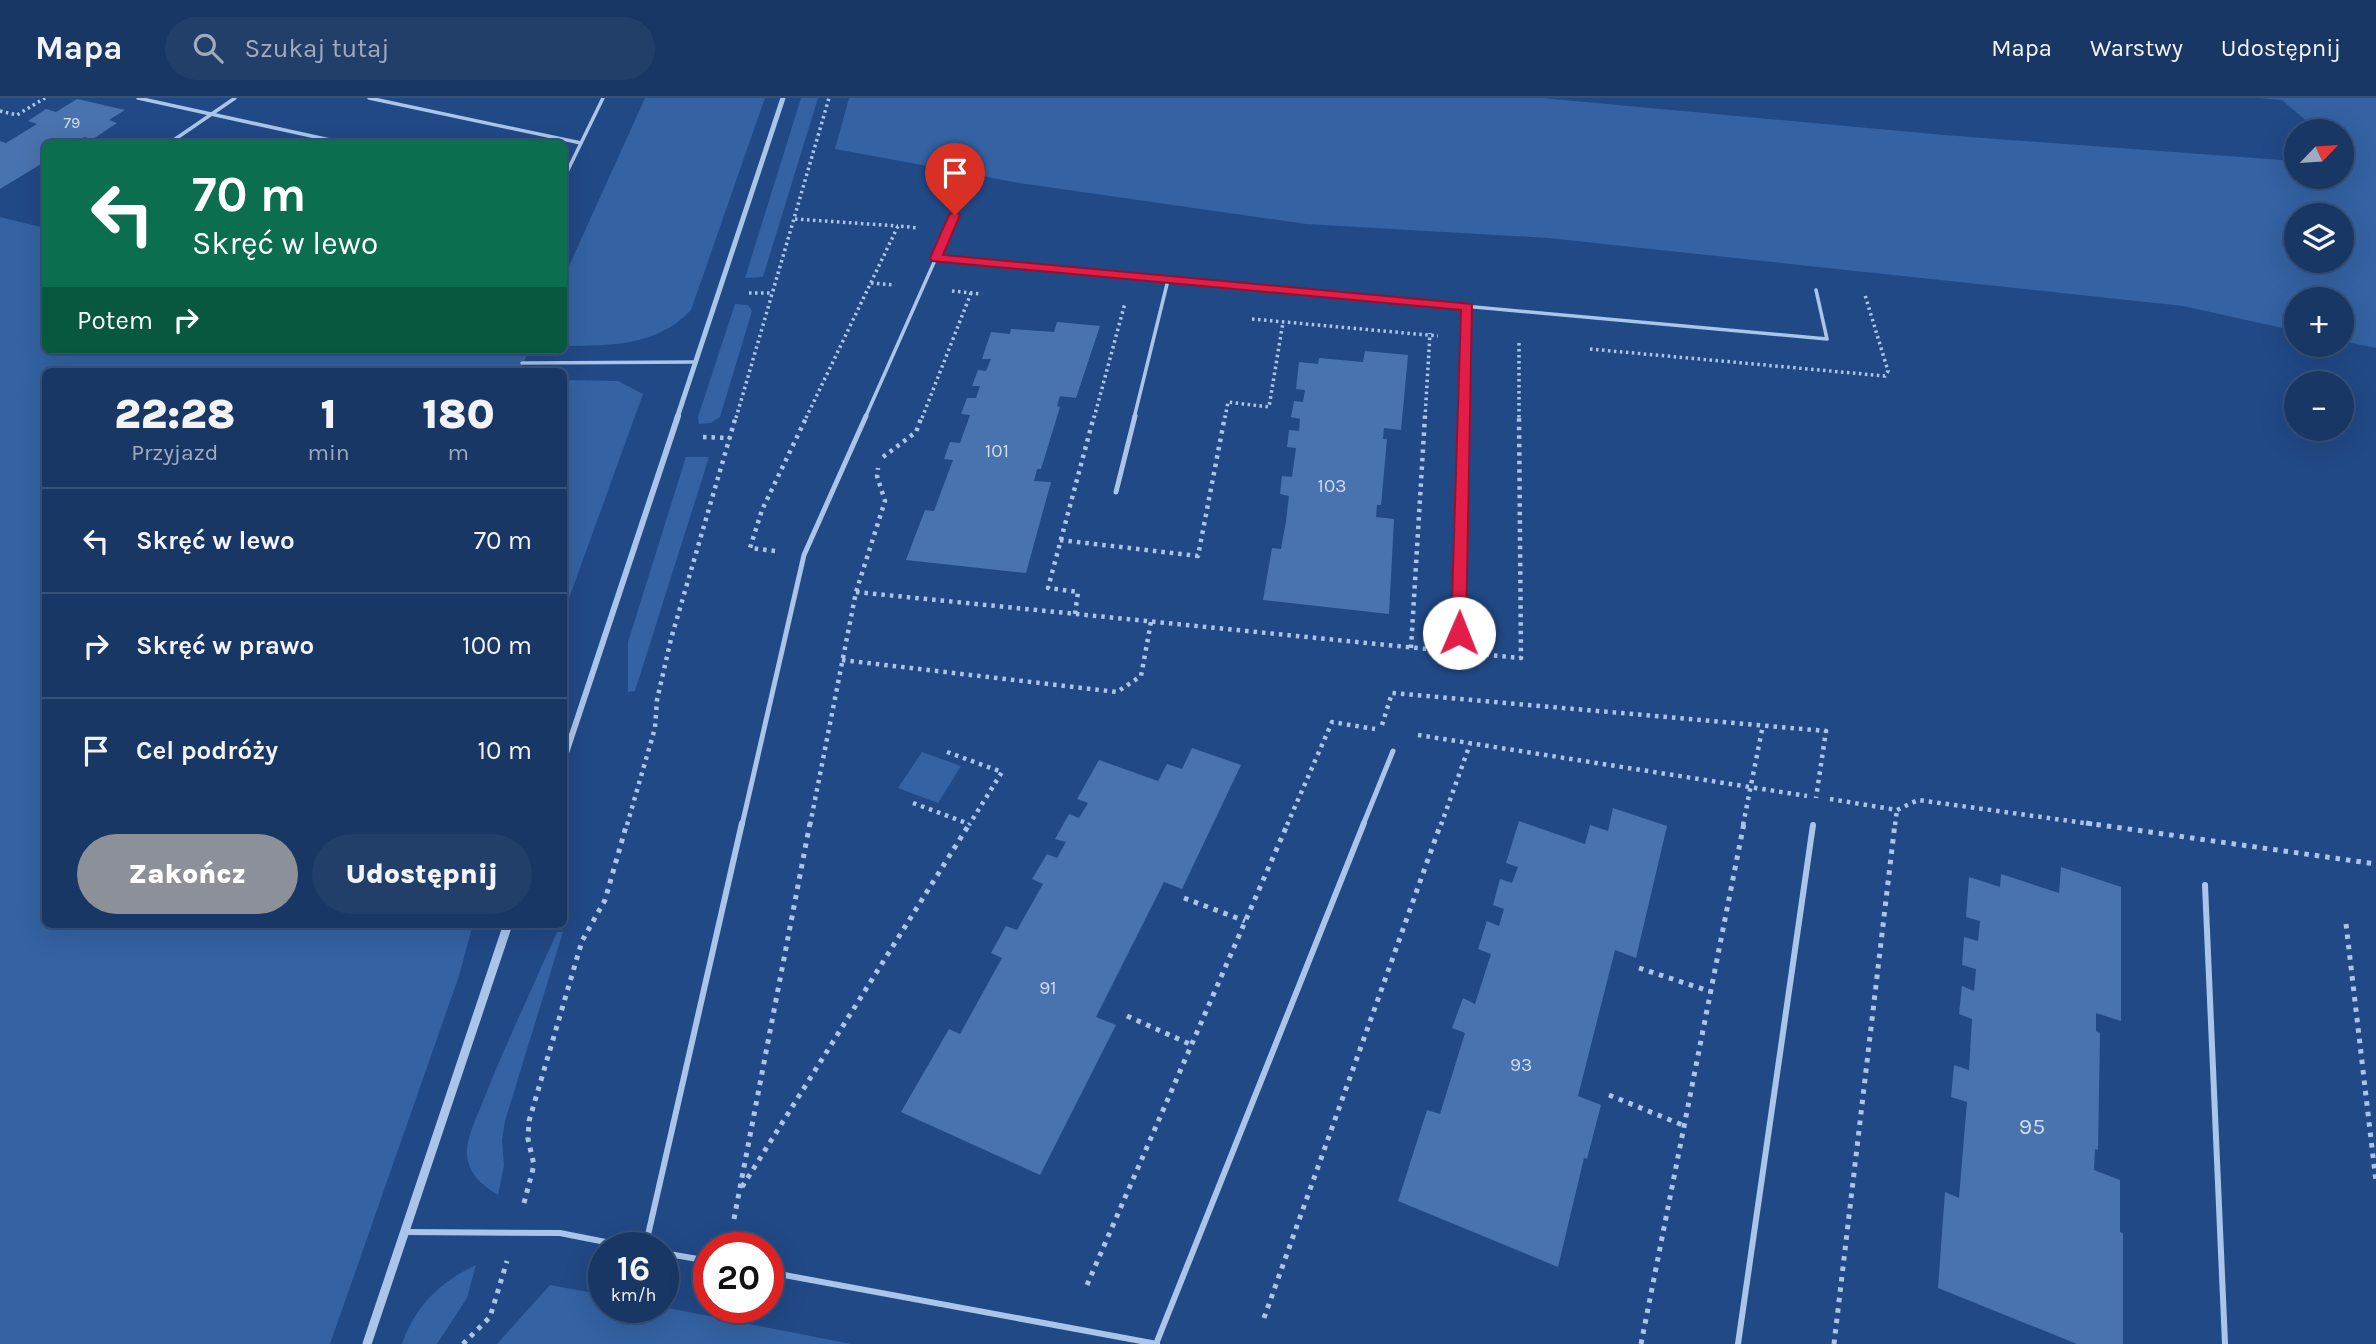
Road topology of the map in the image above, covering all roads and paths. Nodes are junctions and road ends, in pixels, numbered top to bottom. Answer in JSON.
{"nodes":[{"id":1,"x":45,"y":98,"type":"edge"},
{"id":2,"x":138,"y":98,"type":"edge"},
{"id":3,"x":235,"y":98,"type":"edge"},
{"id":4,"x":369,"y":98,"type":"edge"},
{"id":5,"x":603,"y":98,"type":"edge"},
{"id":6,"x":783,"y":98,"type":"edge"},
{"id":7,"x":829,"y":98,"type":"edge"},
{"id":8,"x":0,"y":111,"type":"edge"},
{"id":9,"x":212,"y":114,"type":"junction"},
{"id":10,"x":174,"y":140,"type":"edge"},
{"id":11,"x":330,"y":140,"type":"edge"},
{"id":12,"x":581,"y":142,"type":"junction"},
{"id":13,"x":567,"y":172,"type":"edge"},
{"id":14,"x":955,"y":215,"type":"dead end"},
{"id":15,"x":794,"y":219,"type":"junction"},
{"id":16,"x":898,"y":226,"type":"dead end"},
{"id":17,"x":936,"y":258,"type":"junction"},
{"id":18,"x":1132,"y":276,"type":"junction"},
{"id":19,"x":1168,"y":280,"type":"junction"},
{"id":20,"x":1816,"y":290,"type":"dead end"},
{"id":21,"x":773,"y":293,"type":"junction"},
{"id":22,"x":971,"y":293,"type":"dead end"},
{"id":23,"x":738,"y":294,"type":"dead end"},
{"id":24,"x":1430,"y":303,"type":"junction"},
{"id":25,"x":1468,"y":307,"type":"junction"},
{"id":26,"x":1283,"y":321,"type":"dead end"},
{"id":27,"x":1519,"y":343,"type":"dead end"},
{"id":28,"x":695,"y":362,"type":"junction"},
{"id":29,"x":522,"y":363,"type":"dead end"},
{"id":30,"x":693,"y":438,"type":"dead end"},
{"id":31,"x":730,"y":438,"type":"junction"},
{"id":32,"x":1116,"y":492,"type":"dead end"},
{"id":33,"x":1060,"y":540,"type":"junction"},
{"id":34,"x":856,"y":592,"type":"junction"},
{"id":35,"x":1075,"y":614,"type":"junction"},
{"id":36,"x":1151,"y":622,"type":"junction"},
{"id":37,"x":1459,"y":633,"type":"dead end"},
{"id":38,"x":1411,"y":648,"type":"junction"},
{"id":39,"x":1447,"y":651,"type":"dead end"},
{"id":40,"x":1471,"y":654,"type":"dead end"},
{"id":41,"x":842,"y":660,"type":"junction"},
{"id":42,"x":1763,"y":725,"type":"junction"},
{"id":43,"x":1381,"y":730,"type":"junction"},
{"id":44,"x":1390,"y":731,"type":"dead end"},
{"id":45,"x":1412,"y":734,"type":"dead end"},
{"id":46,"x":1470,"y":744,"type":"junction"},
{"id":47,"x":567,"y":750,"type":"edge"},
{"id":48,"x":1392,"y":751,"type":"dead end"},
{"id":49,"x":947,"y":752,"type":"dead end"},
{"id":50,"x":1751,"y":787,"type":"junction"},
{"id":51,"x":1816,"y":797,"type":"dead end"},
{"id":52,"x":913,"y":803,"type":"dead end"},
{"id":53,"x":970,"y":824,"type":"junction"},
{"id":54,"x":1813,"y":825,"type":"dead end"},
{"id":55,"x":2376,"y":864,"type":"edge"},
{"id":56,"x":2205,"y":886,"type":"dead end"},
{"id":57,"x":1184,"y":898,"type":"dead end"},
{"id":58,"x":1245,"y":921,"type":"junction"},
{"id":59,"x":2346,"y":924,"type":"dead end"},
{"id":60,"x":507,"y":928,"type":"edge"},
{"id":61,"x":1639,"y":968,"type":"dead end"},
{"id":62,"x":1712,"y":992,"type":"junction"},
{"id":63,"x":1127,"y":1016,"type":"dead end"},
{"id":64,"x":1192,"y":1045,"type":"junction"},
{"id":65,"x":1609,"y":1095,"type":"dead end"},
{"id":66,"x":1685,"y":1126,"type":"junction"},
{"id":67,"x":2376,"y":1182,"type":"edge"},
{"id":68,"x":740,"y":1191,"type":"junction"},
{"id":69,"x":734,"y":1219,"type":"dead end"},
{"id":70,"x":649,"y":1232,"type":"edge"},
{"id":71,"x":405,"y":1233,"type":"junction"},
{"id":72,"x":516,"y":1233,"type":"junction"},
{"id":73,"x":588,"y":1238,"type":"edge"},
{"id":74,"x":784,"y":1275,"type":"edge"},
{"id":75,"x":1087,"y":1285,"type":"dead end"},
{"id":76,"x":1264,"y":1318,"type":"dead end"},
{"id":77,"x":368,"y":1344,"type":"edge"},
{"id":78,"x":463,"y":1344,"type":"edge"},
{"id":79,"x":1157,"y":1344,"type":"edge"},
{"id":80,"x":1641,"y":1344,"type":"edge"},
{"id":81,"x":1738,"y":1344,"type":"edge"},
{"id":82,"x":1834,"y":1344,"type":"edge"},
{"id":83,"x":2225,"y":1344,"type":"edge"}],
"edges":[{"from":1,"to":8,"type":"path"},
{"from":2,"to":9,"type":"lane"},
{"from":3,"to":9,"type":"lane"},
{"from":4,"to":12,"type":"lane"},
{"from":5,"to":12,"type":"lane"},
{"from":6,"to":28,"type":"street"},
{"from":7,"to":15,"type":"path"},
{"from":9,"to":10,"type":"lane"},
{"from":9,"to":11,"type":"lane"},
{"from":12,"to":13,"type":"lane"},
{"from":14,"to":17,"type":"lane"},
{"from":15,"to":16,"type":"path"},
{"from":15,"to":21,"type":"path"},
{"from":17,"to":18,"type":"lane"},
{"from":17,"to":70,"type":"lane"},
{"from":18,"to":19,"type":"lane"},
{"from":18,"to":33,"type":"path"},
{"from":19,"to":24,"type":"lane"},
{"from":19,"to":32,"type":"lane"},
{"from":20,"to":25,"type":"lane"},
{"from":21,"to":23,"type":"path"},
{"from":21,"to":31,"type":"path"},
{"from":22,"to":34,"type":"path"},
{"from":24,"to":25,"type":"lane"},
{"from":24,"to":38,"type":"path"},
{"from":25,"to":37,"type":"lane"},
{"from":26,"to":33,"type":"path"},
{"from":27,"to":40,"type":"path"},
{"from":28,"to":29,"type":"lane"},
{"from":28,"to":47,"type":"street"},
{"from":30,"to":31,"type":"path"},
{"from":31,"to":72,"type":"path"},
{"from":33,"to":35,"type":"path"},
{"from":34,"to":35,"type":"path"},
{"from":34,"to":41,"type":"path"},
{"from":35,"to":36,"type":"path"},
{"from":36,"to":38,"type":"path"},
{"from":36,"to":41,"type":"path"},
{"from":38,"to":39,"type":"path"},
{"from":41,"to":68,"type":"path"},
{"from":42,"to":43,"type":"path"},
{"from":42,"to":50,"type":"path"},
{"from":42,"to":51,"type":"path"},
{"from":43,"to":44,"type":"path"},
{"from":43,"to":58,"type":"path"},
{"from":45,"to":46,"type":"path"},
{"from":46,"to":50,"type":"path"},
{"from":46,"to":76,"type":"path"},
{"from":48,"to":79,"type":"lane"},
{"from":49,"to":53,"type":"path"},
{"from":50,"to":62,"type":"path"},
{"from":52,"to":53,"type":"path"},
{"from":53,"to":68,"type":"path"},
{"from":54,"to":81,"type":"lane"},
{"from":55,"to":82,"type":"path"},
{"from":56,"to":83,"type":"lane"},
{"from":57,"to":58,"type":"path"},
{"from":58,"to":64,"type":"path"},
{"from":59,"to":67,"type":"path"},
{"from":60,"to":71,"type":"street"},
{"from":61,"to":62,"type":"path"},
{"from":62,"to":66,"type":"path"},
{"from":63,"to":64,"type":"path"},
{"from":64,"to":75,"type":"path"},
{"from":65,"to":66,"type":"path"},
{"from":66,"to":80,"type":"path"},
{"from":68,"to":69,"type":"path"},
{"from":71,"to":72,"type":"lane"},
{"from":71,"to":77,"type":"street"},
{"from":72,"to":73,"type":"lane"},
{"from":72,"to":78,"type":"path"},
{"from":74,"to":79,"type":"lane"}]}
